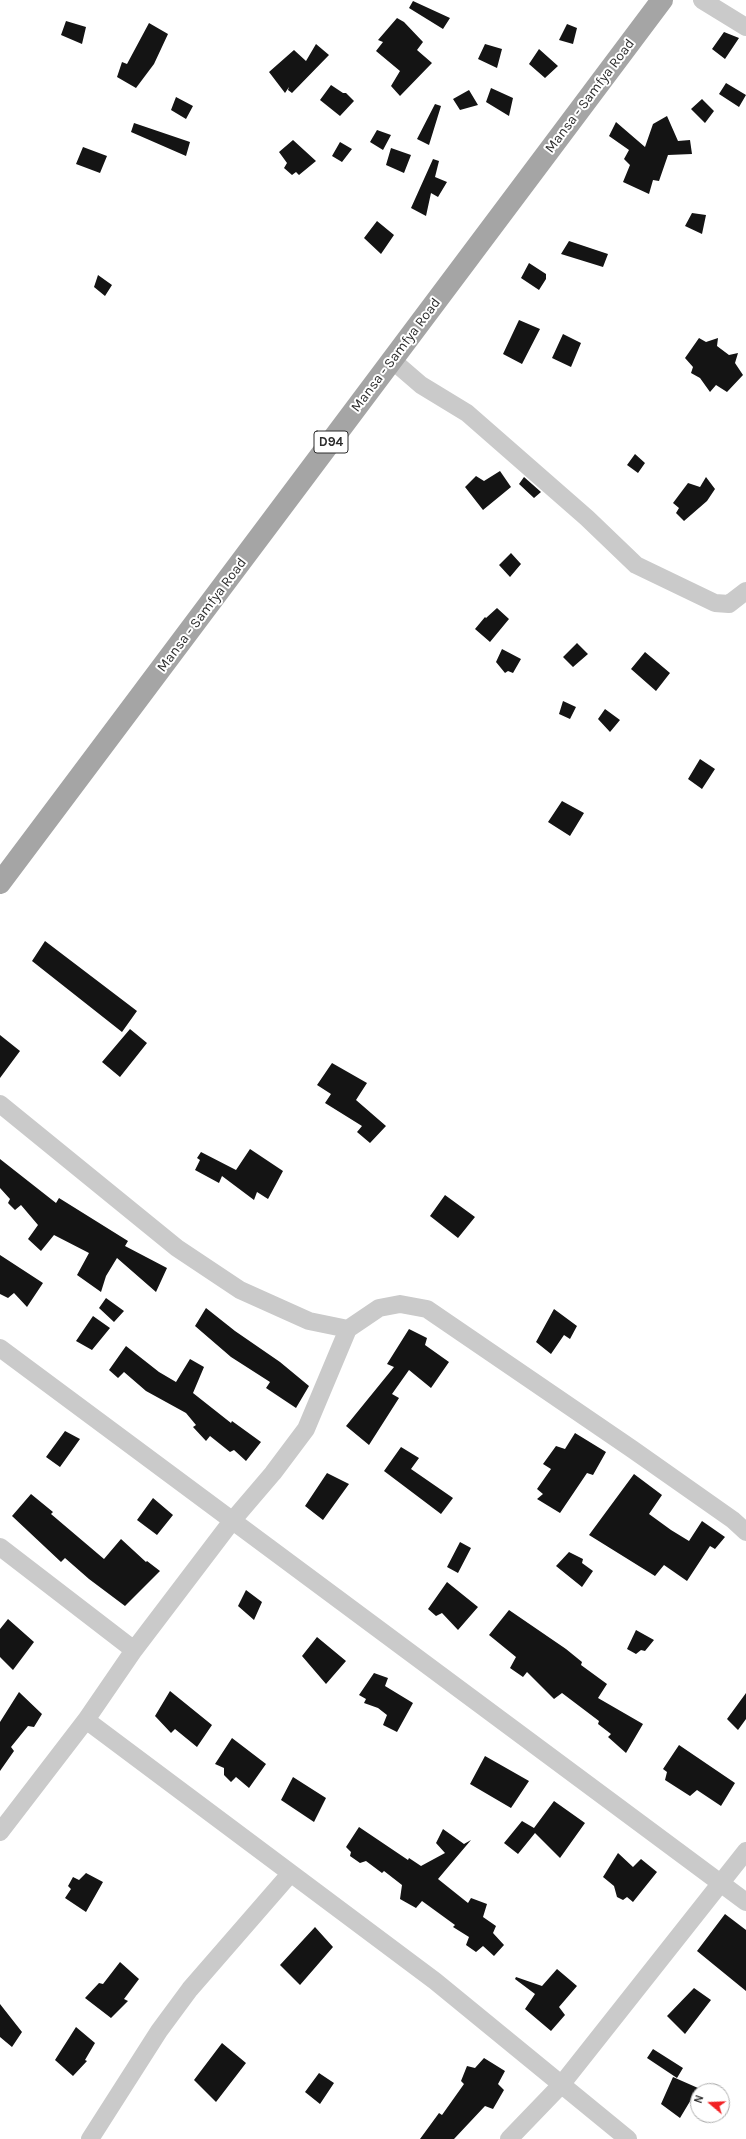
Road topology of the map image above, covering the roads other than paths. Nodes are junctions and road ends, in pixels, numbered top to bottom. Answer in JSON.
{"nodes":[{"id":1,"x":662,"y":0,"type":"edge"},
{"id":2,"x":702,"y":0,"type":"edge"},
{"id":3,"x":746,"y":27,"type":"edge"},
{"id":4,"x":392,"y":360,"type":"junction"},
{"id":5,"x":746,"y":591,"type":"edge"},
{"id":6,"x":0,"y":883,"type":"edge"},
{"id":7,"x":0,"y":1104,"type":"edge"},
{"id":8,"x":348,"y":1329,"type":"junction"},
{"id":9,"x":0,"y":1348,"type":"edge"},
{"id":10,"x":232,"y":1521,"type":"junction"},
{"id":11,"x":746,"y":1532,"type":"edge"},
{"id":12,"x":0,"y":1547,"type":"edge"},
{"id":13,"x":134,"y":1650,"type":"junction"},
{"id":14,"x":86,"y":1720,"type":"junction"},
{"id":15,"x":0,"y":1832,"type":"edge"},
{"id":16,"x":746,"y":1851,"type":"edge"},
{"id":17,"x":290,"y":1874,"type":"junction"},
{"id":18,"x":722,"y":1883,"type":"junction"},
{"id":19,"x":746,"y":1902,"type":"edge"},
{"id":20,"x":561,"y":2085,"type":"junction"},
{"id":21,"x":90,"y":2139,"type":"edge"},
{"id":22,"x":508,"y":2139,"type":"edge"},
{"id":23,"x":628,"y":2139,"type":"edge"}],
"edges":[{"from":1,"to":4,"type":"main road","name":"Mansa - Samfya Road","number":"D94"},
{"from":2,"to":3,"type":"street"},
{"from":4,"to":5,"type":"street"},
{"from":4,"to":6,"type":"main road","name":"Mansa - Samfya Road","number":"D94"},
{"from":7,"to":8,"type":"street"},
{"from":8,"to":10,"type":"street"},
{"from":8,"to":11,"type":"street"},
{"from":9,"to":10,"type":"street"},
{"from":10,"to":13,"type":"street"},
{"from":10,"to":18,"type":"street"},
{"from":12,"to":13,"type":"street"},
{"from":13,"to":14,"type":"street"},
{"from":14,"to":15,"type":"street"},
{"from":14,"to":17,"type":"street"},
{"from":16,"to":18,"type":"street"},
{"from":17,"to":20,"type":"street"},
{"from":17,"to":21,"type":"street"},
{"from":18,"to":19,"type":"street"},
{"from":18,"to":20,"type":"street"},
{"from":20,"to":22,"type":"street"},
{"from":20,"to":23,"type":"street"}]}
